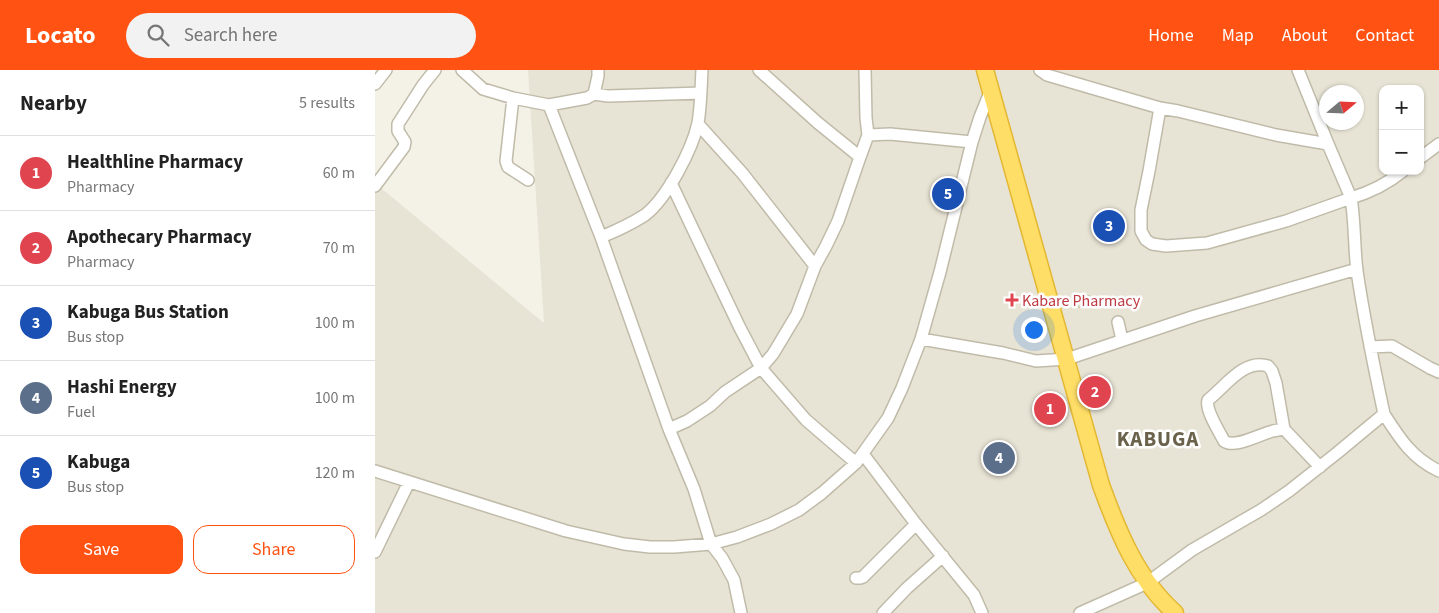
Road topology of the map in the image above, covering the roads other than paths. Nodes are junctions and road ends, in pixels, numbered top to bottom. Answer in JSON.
{"nodes":[{"id":1,"x":387,"y":70,"type":"edge"},
{"id":2,"x":435,"y":70,"type":"edge"},
{"id":3,"x":462,"y":70,"type":"edge"},
{"id":4,"x":598,"y":70,"type":"edge"},
{"id":5,"x":703,"y":70,"type":"edge"},
{"id":6,"x":759,"y":70,"type":"edge"},
{"id":7,"x":865,"y":70,"type":"edge"},
{"id":8,"x":985,"y":70,"type":"edge"},
{"id":9,"x":1040,"y":70,"type":"edge"},
{"id":10,"x":1298,"y":70,"type":"edge"},
{"id":11,"x":375,"y":84,"type":"edge"},
{"id":12,"x":991,"y":90,"type":"junction"},
{"id":13,"x":701,"y":93,"type":"junction"},
{"id":14,"x":594,"y":94,"type":"junction"},
{"id":15,"x":513,"y":98,"type":"junction"},
{"id":16,"x":549,"y":105,"type":"junction"},
{"id":17,"x":1160,"y":108,"type":"junction"},
{"id":18,"x":698,"y":124,"type":"junction"},
{"id":19,"x":868,"y":135,"type":"junction"},
{"id":20,"x":972,"y":142,"type":"junction"},
{"id":21,"x":1327,"y":144,"type":"junction"},
{"id":22,"x":1439,"y":144,"type":"edge"},
{"id":23,"x":1424,"y":155,"type":"edge"},
{"id":24,"x":860,"y":157,"type":"junction"},
{"id":25,"x":1398,"y":175,"type":"edge"},
{"id":26,"x":529,"y":180,"type":"dead end"},
{"id":27,"x":671,"y":183,"type":"junction"},
{"id":28,"x":375,"y":186,"type":"edge"},
{"id":29,"x":1351,"y":198,"type":"junction"},
{"id":30,"x":601,"y":237,"type":"junction"},
{"id":31,"x":815,"y":266,"type":"junction"},
{"id":32,"x":1357,"y":270,"type":"junction"},
{"id":33,"x":1118,"y":322,"type":"dead end"},
{"id":34,"x":921,"y":338,"type":"junction"},
{"id":35,"x":1122,"y":340,"type":"junction"},
{"id":36,"x":1370,"y":347,"type":"junction"},
{"id":37,"x":1067,"y":359,"type":"junction"},
{"id":38,"x":761,"y":368,"type":"junction"},
{"id":39,"x":1439,"y":372,"type":"edge"},
{"id":40,"x":1384,"y":414,"type":"junction"},
{"id":41,"x":669,"y":429,"type":"junction"},
{"id":42,"x":1284,"y":429,"type":"junction"},
{"id":43,"x":859,"y":459,"type":"junction"},
{"id":44,"x":1320,"y":467,"type":"junction"},
{"id":45,"x":375,"y":470,"type":"edge"},
{"id":46,"x":1439,"y":471,"type":"edge"},
{"id":47,"x":409,"y":482,"type":"junction"},
{"id":48,"x":916,"y":524,"type":"junction"},
{"id":49,"x":711,"y":544,"type":"junction"},
{"id":50,"x":375,"y":552,"type":"edge"},
{"id":51,"x":943,"y":556,"type":"junction"},
{"id":52,"x":856,"y":578,"type":"dead end"},
{"id":53,"x":1147,"y":583,"type":"junction"},
{"id":54,"x":741,"y":613,"type":"edge"},
{"id":55,"x":883,"y":613,"type":"edge"},
{"id":56,"x":982,"y":613,"type":"edge"},
{"id":57,"x":1080,"y":613,"type":"edge"},
{"id":58,"x":1175,"y":613,"type":"edge"}],
"edges":[{"from":1,"to":11,"type":"street"},
{"from":2,"to":28,"type":"street"},
{"from":3,"to":15,"type":"street"},
{"from":4,"to":14,"type":"street"},
{"from":5,"to":13,"type":"street"},
{"from":6,"to":24,"type":"street"},
{"from":7,"to":19,"type":"street"},
{"from":8,"to":12,"type":"highway"},
{"from":9,"to":17,"type":"street"},
{"from":10,"to":21,"type":"street"},
{"from":12,"to":20,"type":"street"},
{"from":12,"to":37,"type":"highway"},
{"from":13,"to":14,"type":"street"},
{"from":13,"to":18,"type":"street"},
{"from":14,"to":16,"type":"street"},
{"from":15,"to":16,"type":"street"},
{"from":15,"to":26,"type":"street"},
{"from":16,"to":30,"type":"street"},
{"from":17,"to":21,"type":"street"},
{"from":17,"to":29,"type":"street"},
{"from":18,"to":27,"type":"street"},
{"from":18,"to":31,"type":"street"},
{"from":19,"to":20,"type":"street"},
{"from":19,"to":24,"type":"street"},
{"from":20,"to":34,"type":"street"},
{"from":21,"to":29,"type":"street"},
{"from":22,"to":23,"type":"street"},
{"from":24,"to":31,"type":"street"},
{"from":25,"to":29,"type":"street"},
{"from":27,"to":30,"type":"street"},
{"from":27,"to":38,"type":"street"},
{"from":29,"to":32,"type":"street"},
{"from":30,"to":41,"type":"street"},
{"from":31,"to":38,"type":"street"},
{"from":32,"to":35,"type":"street"},
{"from":32,"to":36,"type":"street"},
{"from":33,"to":35,"type":"street"},
{"from":34,"to":37,"type":"street"},
{"from":34,"to":43,"type":"street"},
{"from":35,"to":37,"type":"street"},
{"from":36,"to":39,"type":"street"},
{"from":36,"to":40,"type":"street"},
{"from":37,"to":53,"type":"highway"},
{"from":38,"to":41,"type":"street"},
{"from":38,"to":43,"type":"street"},
{"from":40,"to":44,"type":"street"},
{"from":40,"to":46,"type":"street"},
{"from":41,"to":49,"type":"street"},
{"from":42,"to":42,"type":"street"},
{"from":42,"to":44,"type":"street"},
{"from":43,"to":48,"type":"street"},
{"from":43,"to":49,"type":"street"},
{"from":44,"to":53,"type":"street"},
{"from":45,"to":47,"type":"street"},
{"from":47,"to":49,"type":"street"},
{"from":47,"to":50,"type":"street"},
{"from":48,"to":51,"type":"street"},
{"from":48,"to":52,"type":"street"},
{"from":49,"to":54,"type":"street"},
{"from":51,"to":55,"type":"street"},
{"from":51,"to":56,"type":"street"},
{"from":53,"to":57,"type":"street"},
{"from":53,"to":58,"type":"highway"}]}
